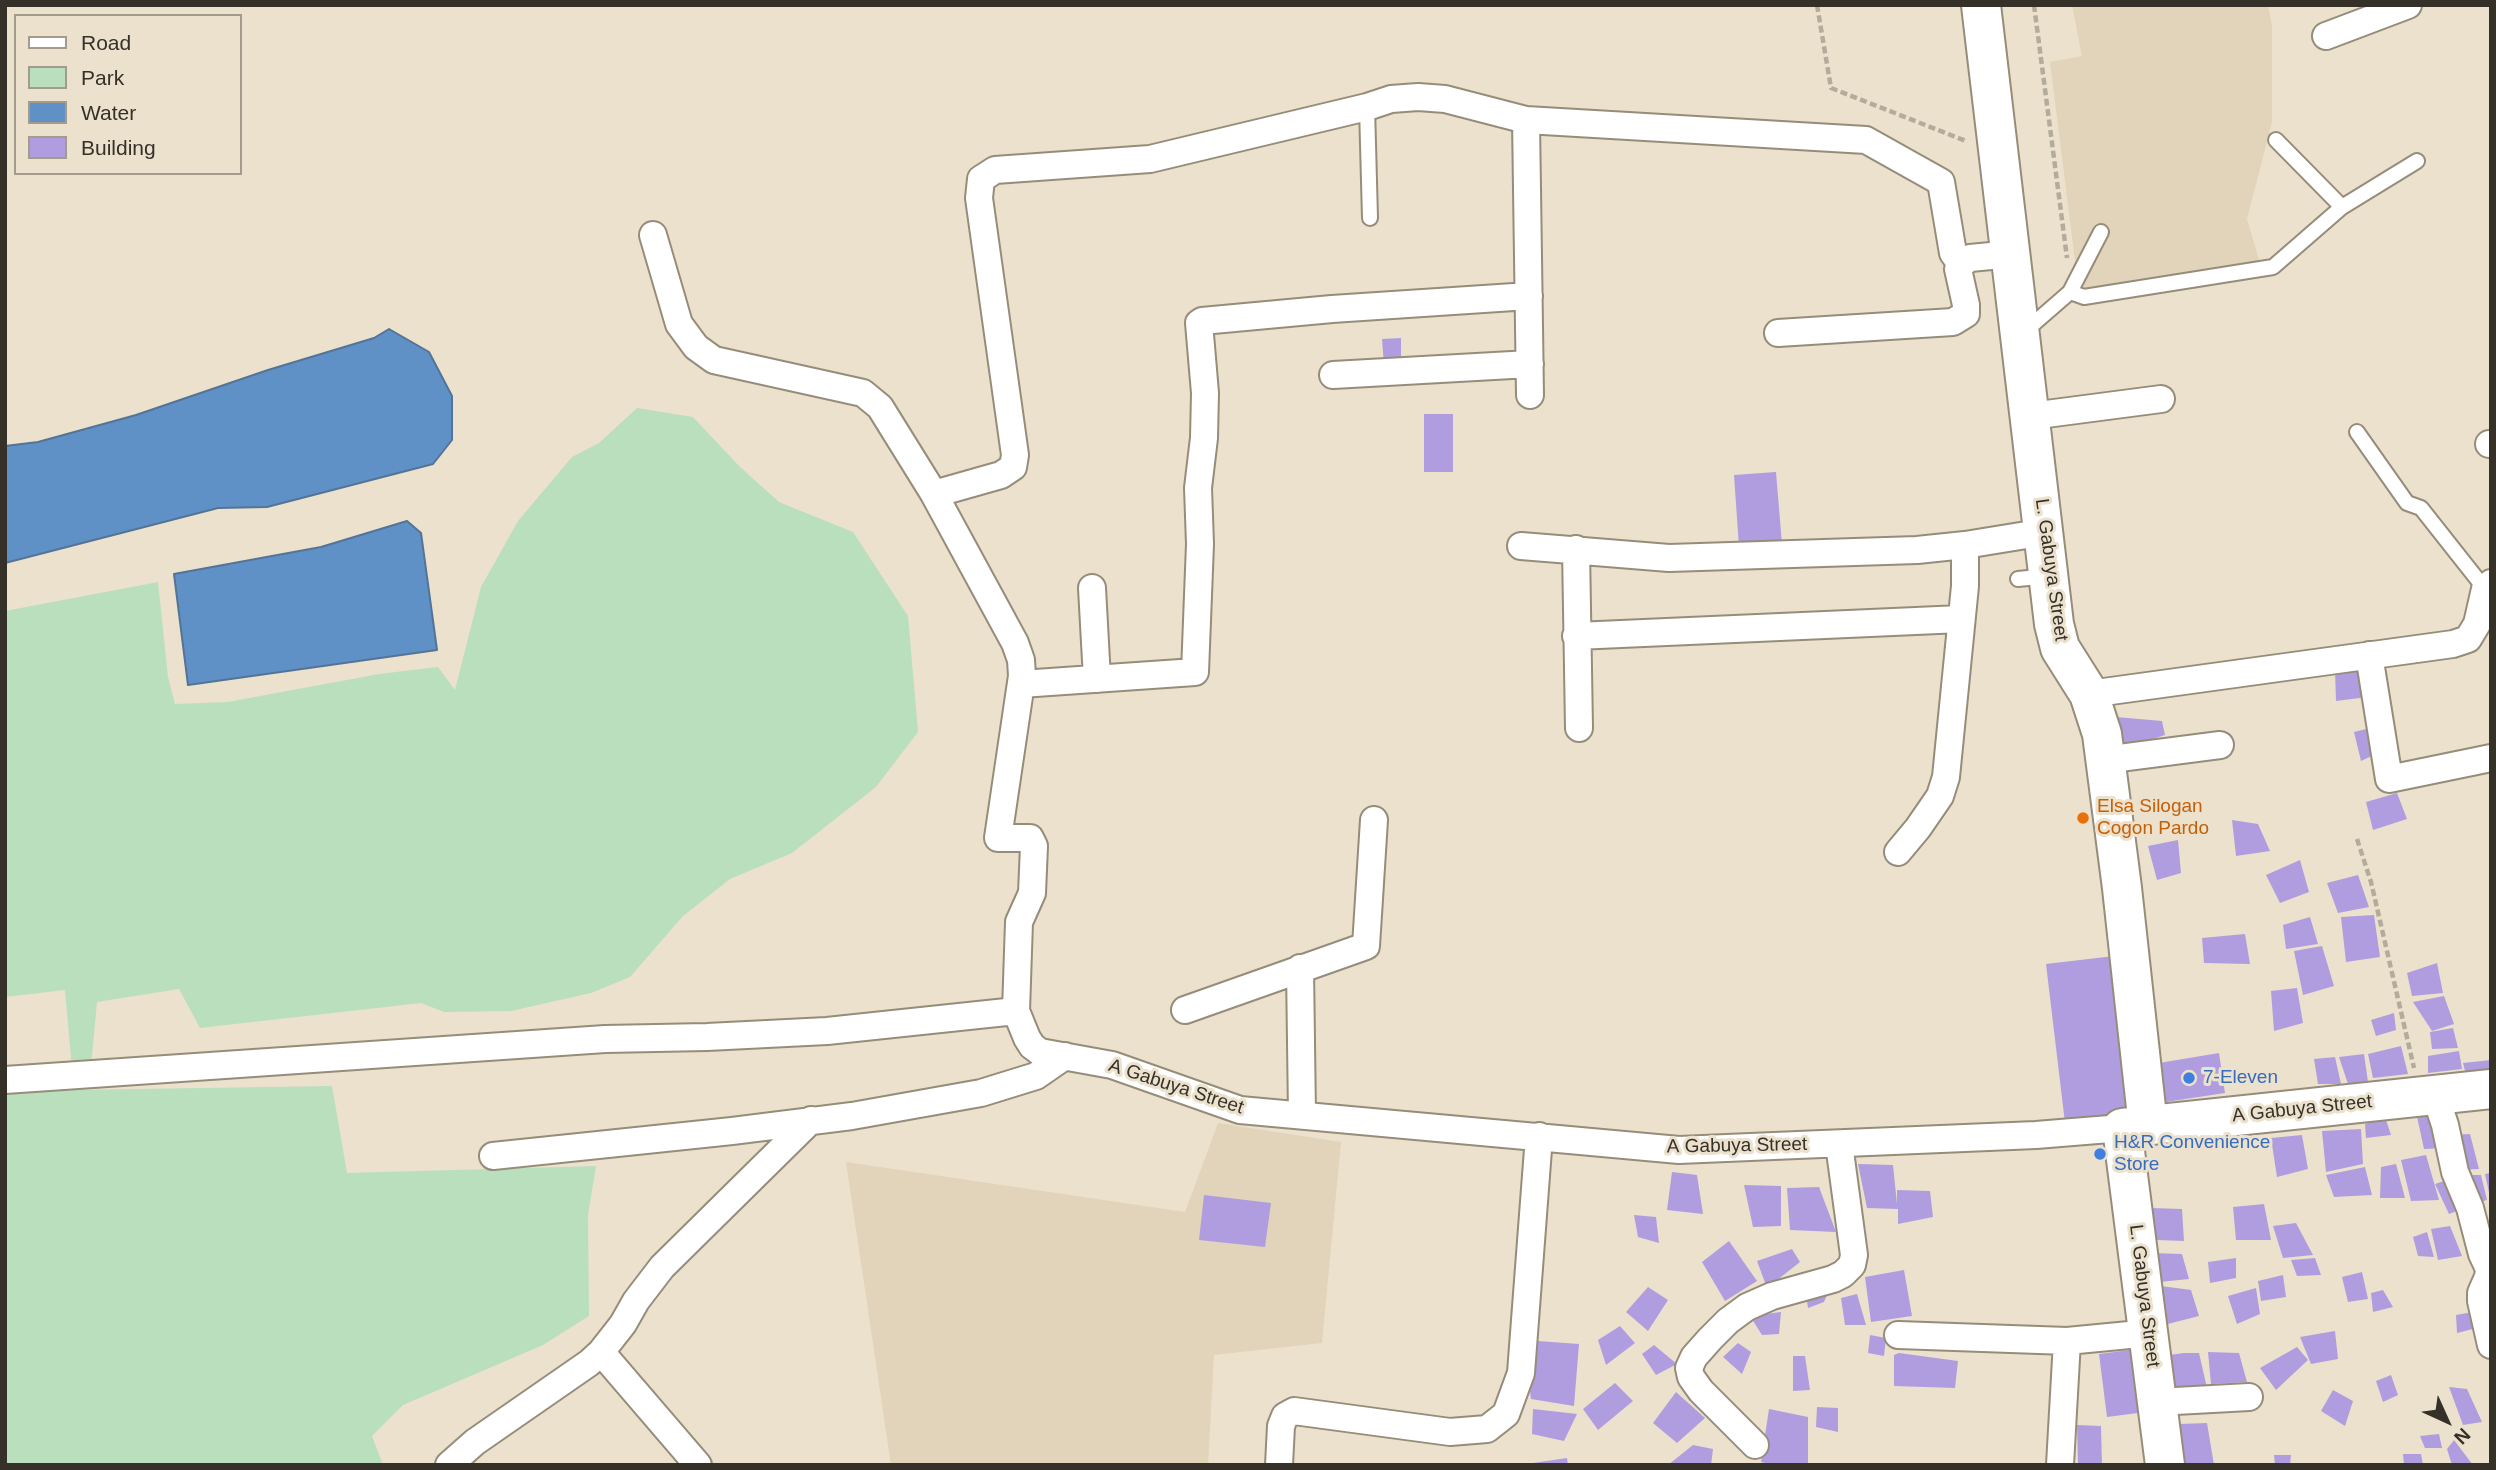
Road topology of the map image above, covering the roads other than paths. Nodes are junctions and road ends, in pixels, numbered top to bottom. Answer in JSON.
{"nodes":[{"id":1,"x":1981,"y":5,"type":"edge"},
{"id":2,"x":2408,"y":5,"type":"edge"},
{"id":3,"x":2326,"y":36,"type":"dead end"},
{"id":4,"x":1367,"y":107,"type":"junction"},
{"id":5,"x":1526,"y":120,"type":"junction"},
{"id":6,"x":2276,"y":140,"type":"dead end"},
{"id":7,"x":2417,"y":161,"type":"dead end"},
{"id":8,"x":2342,"y":206,"type":"junction"},
{"id":9,"x":1370,"y":219,"type":"dead end"},
{"id":10,"x":2101,"y":232,"type":"dead end"},
{"id":11,"x":653,"y":235,"type":"dead end"},
{"id":12,"x":2012,"y":254,"type":"junction"},
{"id":13,"x":1961,"y":264,"type":"junction"},
{"id":14,"x":2070,"y":292,"type":"junction"},
{"id":15,"x":1529,"y":296,"type":"junction"},
{"id":16,"x":1777,"y":333,"type":"dead end"},
{"id":17,"x":2020,"y":335,"type":"junction"},
{"id":18,"x":1530,"y":365,"type":"junction"},
{"id":19,"x":1333,"y":375,"type":"dead end"},
{"id":20,"x":1530,"y":395,"type":"dead end"},
{"id":21,"x":2161,"y":399,"type":"dead end"},
{"id":22,"x":2031,"y":416,"type":"junction"},
{"id":23,"x":2357,"y":432,"type":"dead end"},
{"id":24,"x":934,"y":494,"type":"junction"},
{"id":25,"x":2045,"y":532,"type":"junction"},
{"id":26,"x":1965,"y":545,"type":"junction"},
{"id":27,"x":1521,"y":546,"type":"dead end"},
{"id":28,"x":1576,"y":549,"type":"junction"},
{"id":29,"x":2488,"y":586,"type":"edge"},
{"id":30,"x":1092,"y":588,"type":"dead end"},
{"id":31,"x":1961,"y":619,"type":"junction"},
{"id":32,"x":1576,"y":636,"type":"junction"},
{"id":33,"x":2369,"y":655,"type":"junction"},
{"id":34,"x":1097,"y":679,"type":"junction"},
{"id":35,"x":1021,"y":684,"type":"junction"},
{"id":36,"x":2089,"y":694,"type":"junction"},
{"id":37,"x":1579,"y":728,"type":"dead end"},
{"id":38,"x":2220,"y":745,"type":"dead end"},
{"id":39,"x":2491,"y":758,"type":"edge"},
{"id":40,"x":2104,"y":760,"type":"junction"},
{"id":41,"x":1374,"y":820,"type":"dead end"},
{"id":42,"x":1898,"y":852,"type":"dead end"},
{"id":43,"x":1300,"y":968,"type":"junction"},
{"id":44,"x":1185,"y":1010,"type":"dead end"},
{"id":45,"x":1016,"y":1011,"type":"junction"},
{"id":46,"x":1065,"y":1056,"type":"junction"},
{"id":47,"x":5,"y":1080,"type":"edge"},
{"id":48,"x":2491,"y":1089,"type":"edge"},
{"id":49,"x":2428,"y":1096,"type":"junction"},
{"id":50,"x":1302,"y":1115,"type":"junction"},
{"id":51,"x":811,"y":1120,"type":"junction"},
{"id":52,"x":2135,"y":1127,"type":"junction"},
{"id":53,"x":1539,"y":1136,"type":"junction"},
{"id":54,"x":1839,"y":1144,"type":"junction"},
{"id":55,"x":493,"y":1156,"type":"dead end"},
{"id":56,"x":2150,"y":1333,"type":"junction"},
{"id":57,"x":1898,"y":1335,"type":"dead end"},
{"id":58,"x":2067,"y":1341,"type":"junction"},
{"id":59,"x":2491,"y":1345,"type":"edge"},
{"id":60,"x":601,"y":1352,"type":"junction"},
{"id":61,"x":2249,"y":1397,"type":"dead end"},
{"id":62,"x":2157,"y":1402,"type":"junction"},
{"id":63,"x":1755,"y":1445,"type":"dead end"},
{"id":64,"x":449,"y":1465,"type":"edge"},
{"id":65,"x":698,"y":1465,"type":"edge"},
{"id":66,"x":1279,"y":1465,"type":"edge"},
{"id":67,"x":2060,"y":1465,"type":"edge"},
{"id":68,"x":2165,"y":1465,"type":"edge"}],
"edges":[{"from":1,"to":12,"type":"street","name":"L. Gabuya Street"},
{"from":2,"to":3,"type":"street"},
{"from":4,"to":5,"type":"street"},
{"from":4,"to":9,"type":"lane"},
{"from":4,"to":24,"type":"street"},
{"from":5,"to":13,"type":"street"},
{"from":5,"to":15,"type":"street"},
{"from":6,"to":8,"type":"lane"},
{"from":7,"to":8,"type":"lane"},
{"from":8,"to":14,"type":"lane"},
{"from":10,"to":14,"type":"lane"},
{"from":11,"to":24,"type":"street"},
{"from":12,"to":13,"type":"street"},
{"from":12,"to":17,"type":"street","name":"L. Gabuya Street"},
{"from":13,"to":16,"type":"street"},
{"from":14,"to":17,"type":"lane"},
{"from":15,"to":18,"type":"street"},
{"from":15,"to":34,"type":"street"},
{"from":17,"to":22,"type":"street","name":"L. Gabuya Street"},
{"from":18,"to":19,"type":"street"},
{"from":18,"to":20,"type":"street"},
{"from":21,"to":22,"type":"street"},
{"from":22,"to":25,"type":"street","name":"L. Gabuya Street"},
{"from":23,"to":29,"type":"lane"},
{"from":24,"to":35,"type":"street"},
{"from":25,"to":26,"type":"street"},
{"from":25,"to":36,"type":"street","name":"L. Gabuya Street"},
{"from":26,"to":28,"type":"street"},
{"from":26,"to":31,"type":"street"},
{"from":27,"to":28,"type":"street"},
{"from":28,"to":32,"type":"street"},
{"from":29,"to":33,"type":"street"},
{"from":30,"to":34,"type":"street"},
{"from":31,"to":32,"type":"street"},
{"from":31,"to":42,"type":"street"},
{"from":32,"to":37,"type":"street"},
{"from":33,"to":36,"type":"street"},
{"from":33,"to":39,"type":"street"},
{"from":34,"to":35,"type":"street"},
{"from":35,"to":45,"type":"street"},
{"from":36,"to":40,"type":"street","name":"L. Gabuya Street"},
{"from":38,"to":40,"type":"street"},
{"from":40,"to":52,"type":"street","name":"L. Gabuya Street"},
{"from":41,"to":43,"type":"street"},
{"from":43,"to":44,"type":"street"},
{"from":43,"to":50,"type":"street"},
{"from":45,"to":46,"type":"street","name":"A Gabuya Street"},
{"from":45,"to":47,"type":"street"},
{"from":46,"to":50,"type":"street","name":"A Gabuya Street"},
{"from":46,"to":51,"type":"street"},
{"from":48,"to":49,"type":"street","name":"A Gabuya Street"},
{"from":49,"to":52,"type":"street","name":"A Gabuya Street"},
{"from":49,"to":59,"type":"street"},
{"from":50,"to":53,"type":"street","name":"A Gabuya Street"},
{"from":51,"to":55,"type":"street"},
{"from":51,"to":60,"type":"street"},
{"from":52,"to":54,"type":"street","name":"A Gabuya Street"},
{"from":52,"to":56,"type":"street","name":"L. Gabuya Street"},
{"from":53,"to":54,"type":"street","name":"A Gabuya Street"},
{"from":53,"to":66,"type":"street"},
{"from":54,"to":63,"type":"street"},
{"from":56,"to":58,"type":"street"},
{"from":56,"to":62,"type":"street","name":"L. Gabuya Street"},
{"from":57,"to":58,"type":"street"},
{"from":58,"to":67,"type":"street"},
{"from":60,"to":64,"type":"street"},
{"from":60,"to":65,"type":"street"},
{"from":61,"to":62,"type":"street"},
{"from":62,"to":68,"type":"street","name":"L. Gabuya Street"}]}
